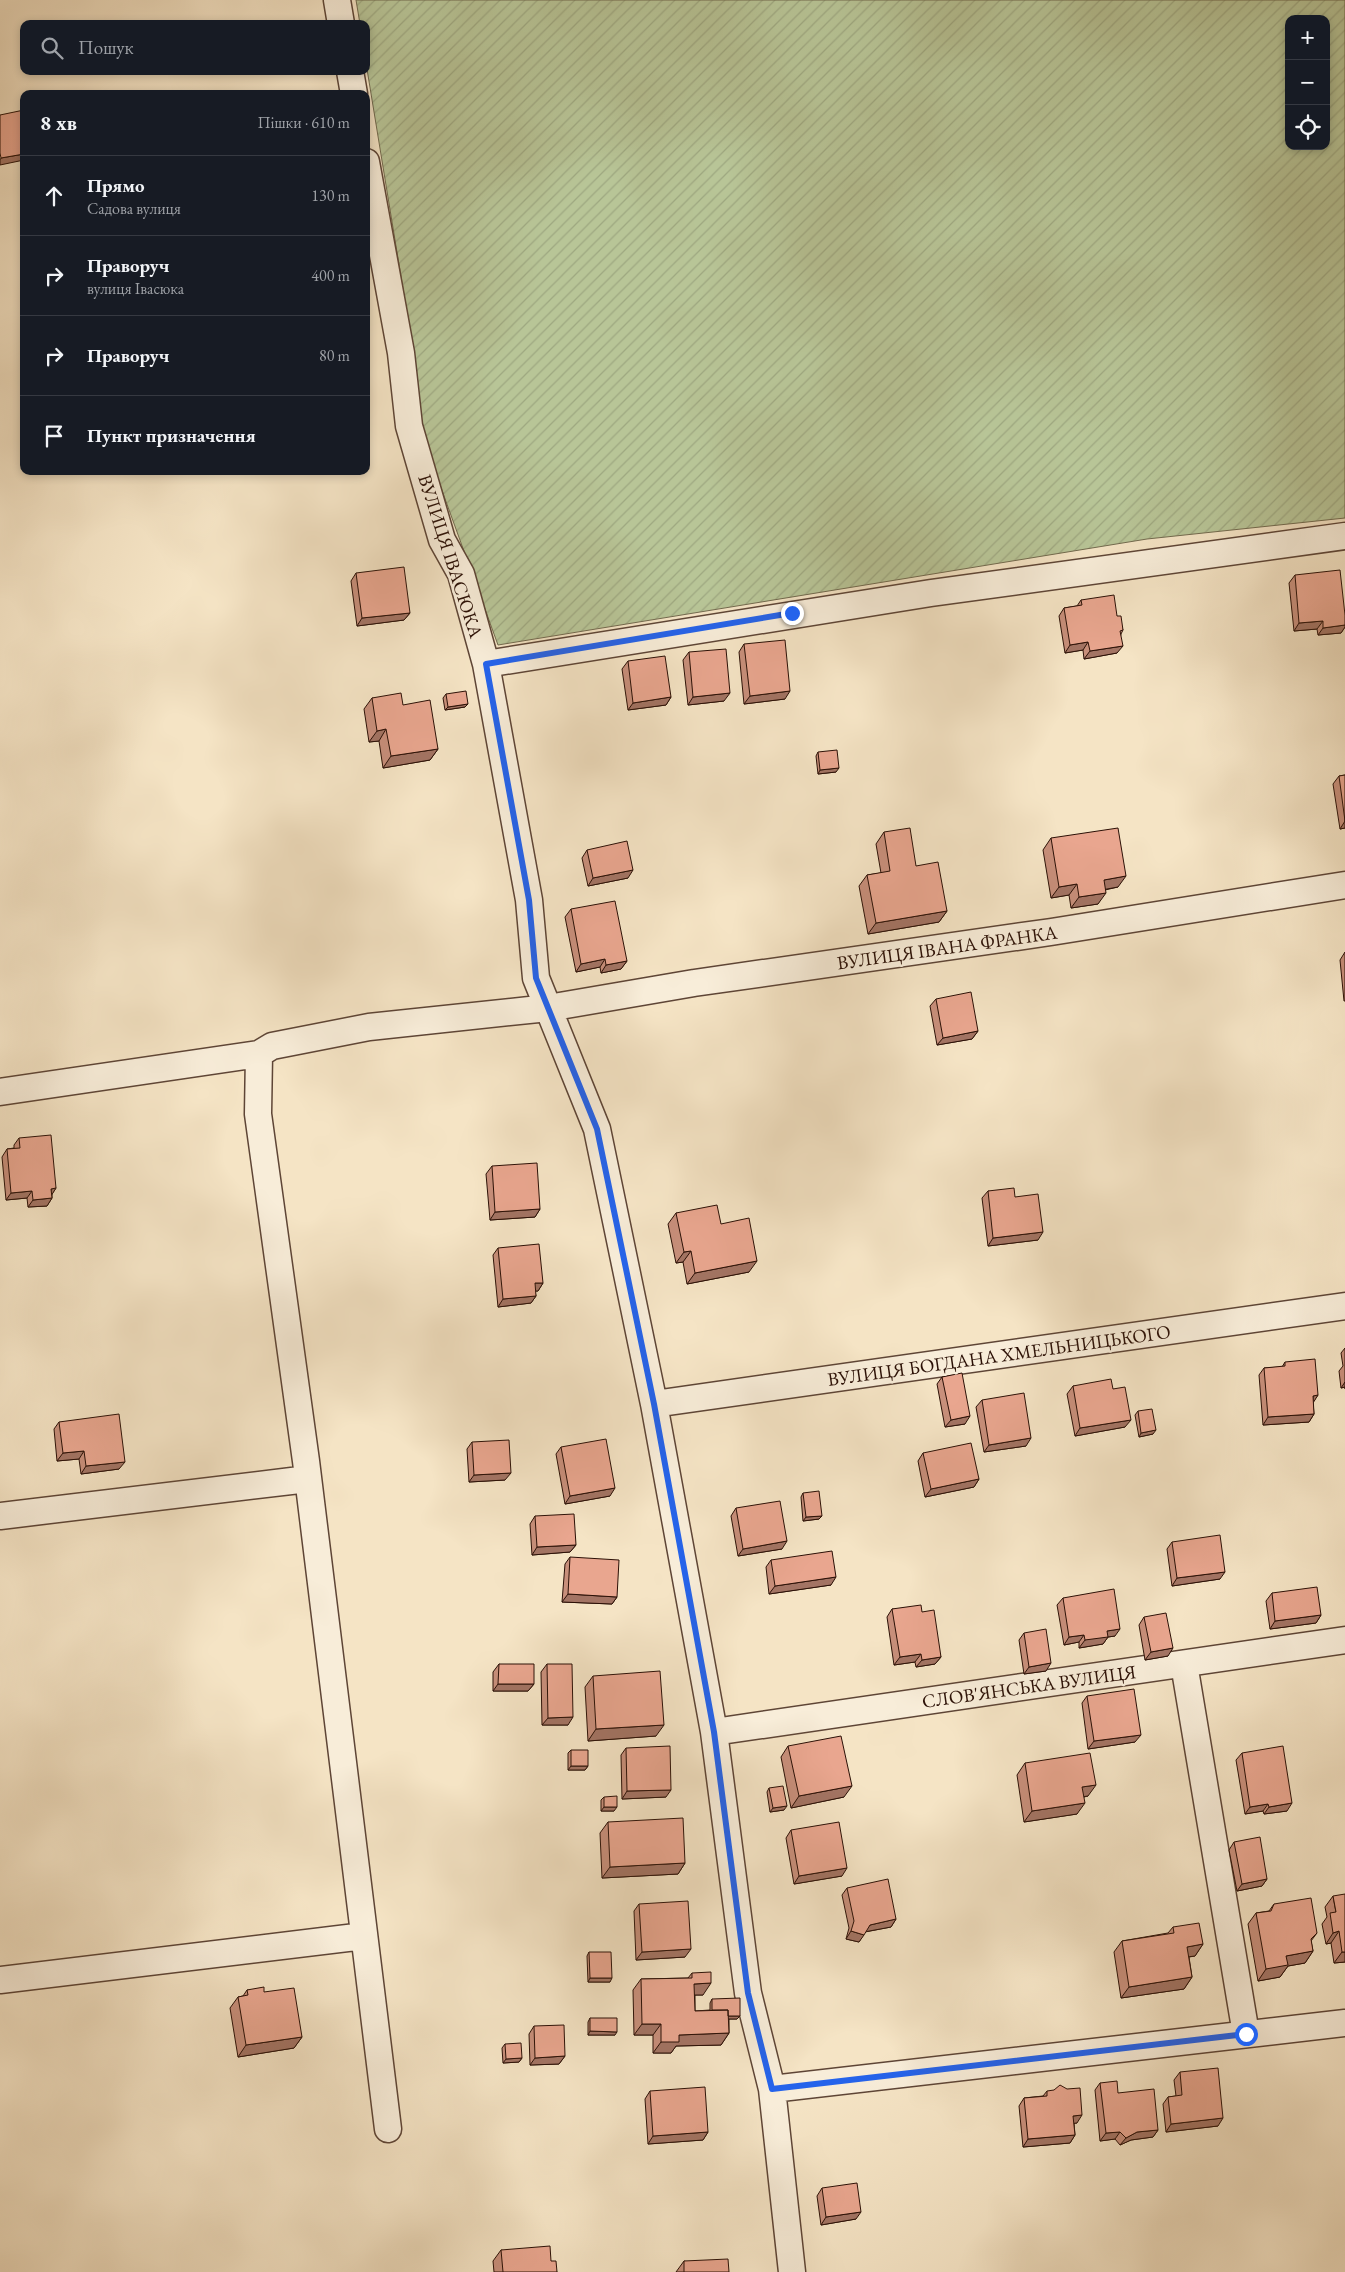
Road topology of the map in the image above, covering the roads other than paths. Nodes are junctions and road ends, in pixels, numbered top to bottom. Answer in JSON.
{"nodes":[{"id":1,"x":337,"y":0,"type":"edge"},
{"id":2,"x":340,"y":20,"type":"edge"},
{"id":3,"x":351,"y":75,"type":"edge"},
{"id":4,"x":353,"y":90,"type":"edge"},
{"id":5,"x":370,"y":184,"type":"edge"},
{"id":6,"x":1345,"y":536,"type":"edge"},
{"id":7,"x":486,"y":664,"type":"junction"},
{"id":8,"x":1345,"y":885,"type":"edge"},
{"id":9,"x":548,"y":1008,"type":"junction"},
{"id":10,"x":259,"y":1054,"type":"junction"},
{"id":11,"x":0,"y":1092,"type":"edge"},
{"id":12,"x":1345,"y":1306,"type":"edge"},
{"id":13,"x":654,"y":1404,"type":"junction"},
{"id":14,"x":308,"y":1479,"type":"junction"},
{"id":15,"x":0,"y":1516,"type":"edge"},
{"id":16,"x":1345,"y":1640,"type":"edge"},
{"id":17,"x":1184,"y":1664,"type":"junction"},
{"id":18,"x":714,"y":1732,"type":"junction"},
{"id":19,"x":364,"y":1936,"type":"junction"},
{"id":20,"x":0,"y":1980,"type":"edge"},
{"id":21,"x":1345,"y":2023,"type":"edge"},
{"id":22,"x":1246,"y":2034,"type":"junction"},
{"id":23,"x":772,"y":2089,"type":"junction"},
{"id":24,"x":388,"y":2129,"type":"dead end"},
{"id":25,"x":792,"y":2272,"type":"edge"}],
"edges":[{"from":1,"to":2,"type":"street"},
{"from":3,"to":4,"type":"street"},
{"from":5,"to":7,"type":"street","name":"ВУЛИЦЯ ІВАСЮКА"},
{"from":6,"to":7,"type":"street"},
{"from":7,"to":9,"type":"street","name":"ВУЛИЦЯ ІВАСЮКА"},
{"from":8,"to":9,"type":"street","name":"ВУЛИЦЯ ІВАНА ФРАНКА"},
{"from":9,"to":10,"type":"street","name":"ВУЛИЦЯ ІВАНА ФРАНКА"},
{"from":9,"to":13,"type":"street","name":"ВУЛИЦЯ ІВАСЮКА"},
{"from":10,"to":11,"type":"street","name":"ВУЛИЦЯ ІВАНА ФРАНКА"},
{"from":10,"to":14,"type":"street"},
{"from":12,"to":13,"type":"street","name":"ВУЛИЦЯ БОГДАНА ХМЕЛЬНИЦЬКОГО"},
{"from":13,"to":18,"type":"street","name":"ВУЛИЦЯ ІВАСЮКА"},
{"from":14,"to":15,"type":"street"},
{"from":14,"to":19,"type":"street"},
{"from":16,"to":17,"type":"street","name":"СЛОВ'ЯНСЬКА ВУЛИЦЯ"},
{"from":17,"to":18,"type":"street","name":"СЛОВ'ЯНСЬКА ВУЛИЦЯ"},
{"from":17,"to":22,"type":"street"},
{"from":18,"to":23,"type":"street","name":"ВУЛИЦЯ ІВАСЮКА"},
{"from":19,"to":20,"type":"street"},
{"from":19,"to":24,"type":"street"},
{"from":21,"to":22,"type":"street"},
{"from":22,"to":23,"type":"street"},
{"from":23,"to":25,"type":"street","name":"ВУЛИЦЯ ІВАСЮКА"}]}
